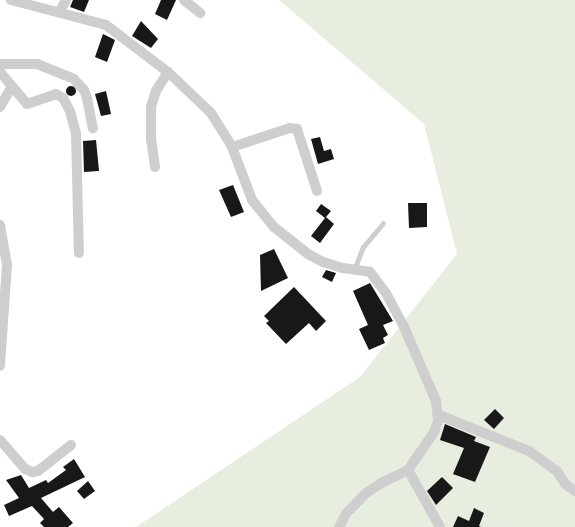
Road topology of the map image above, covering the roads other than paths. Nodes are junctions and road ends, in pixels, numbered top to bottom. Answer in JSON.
{"nodes":[{"id":1,"x":11,"y":0,"type":"edge"},
{"id":2,"x":66,"y":0,"type":"edge"},
{"id":3,"x":184,"y":0,"type":"edge"},
{"id":4,"x":60,"y":11,"type":"junction"},
{"id":5,"x":200,"y":13,"type":"dead end"},
{"id":6,"x":0,"y":64,"type":"edge"},
{"id":7,"x":0,"y":72,"type":"edge"},
{"id":8,"x":168,"y":72,"type":"junction"},
{"id":9,"x":12,"y":86,"type":"junction"},
{"id":10,"x":0,"y":106,"type":"edge"},
{"id":11,"x":93,"y":128,"type":"dead end"},
{"id":12,"x":232,"y":147,"type":"junction"},
{"id":13,"x":155,"y":167,"type":"dead end"},
{"id":14,"x":317,"y":191,"type":"dead end"},
{"id":15,"x":383,"y":223,"type":"dead end"},
{"id":16,"x":0,"y":225,"type":"edge"},
{"id":17,"x":79,"y":253,"type":"dead end"},
{"id":18,"x":354,"y":270,"type":"junction"},
{"id":19,"x":0,"y":366,"type":"edge"},
{"id":20,"x":439,"y":416,"type":"junction"},
{"id":21,"x":0,"y":440,"type":"edge"},
{"id":22,"x":71,"y":445,"type":"dead end"},
{"id":23,"x":408,"y":470,"type":"junction"},
{"id":24,"x":575,"y":491,"type":"edge"},
{"id":25,"x":339,"y":527,"type":"edge"},
{"id":26,"x":440,"y":527,"type":"edge"}],
"edges":[{"from":1,"to":4,"type":"street"},
{"from":2,"to":4,"type":"street"},
{"from":3,"to":5,"type":"street"},
{"from":4,"to":8,"type":"street"},
{"from":6,"to":11,"type":"street"},
{"from":7,"to":9,"type":"street"},
{"from":8,"to":12,"type":"street"},
{"from":8,"to":13,"type":"street"},
{"from":9,"to":10,"type":"street"},
{"from":9,"to":17,"type":"street"},
{"from":12,"to":14,"type":"street"},
{"from":12,"to":18,"type":"street"},
{"from":15,"to":18,"type":"lane"},
{"from":16,"to":19,"type":"street"},
{"from":18,"to":20,"type":"street"},
{"from":20,"to":23,"type":"street"},
{"from":20,"to":24,"type":"street"},
{"from":21,"to":22,"type":"street"},
{"from":23,"to":25,"type":"street"},
{"from":23,"to":26,"type":"street"}]}
